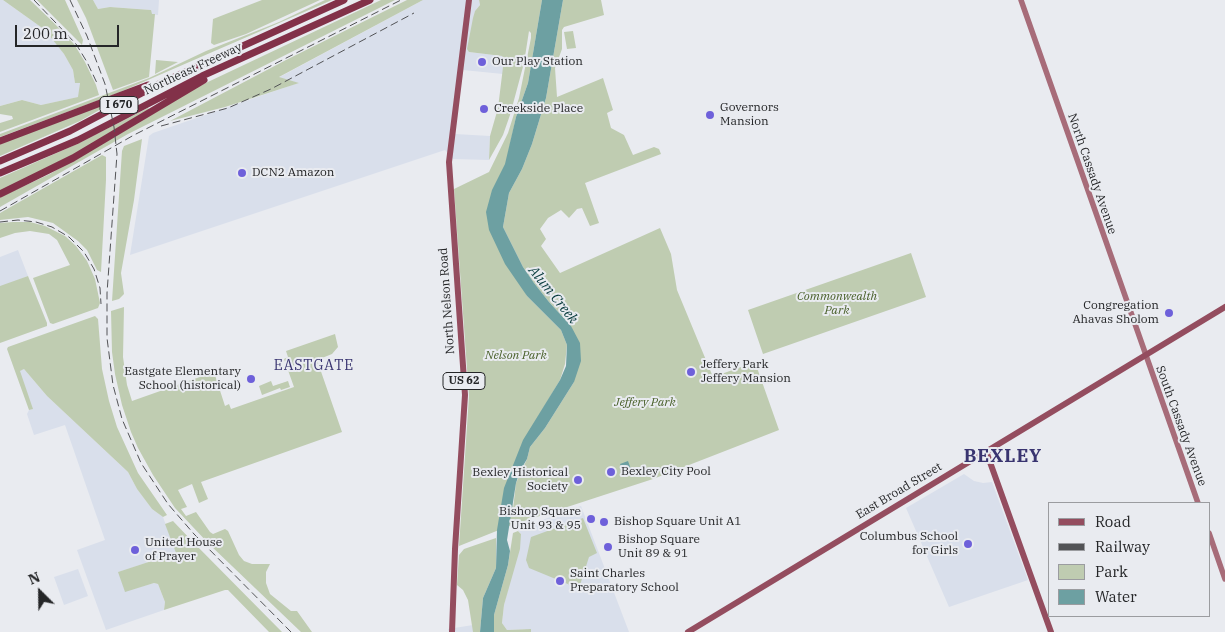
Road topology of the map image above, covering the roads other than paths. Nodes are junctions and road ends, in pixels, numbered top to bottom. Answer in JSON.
{"nodes":[{"id":1,"x":344,"y":0,"type":"edge"},
{"id":2,"x":370,"y":0,"type":"edge"},
{"id":3,"x":469,"y":0,"type":"edge"},
{"id":4,"x":1021,"y":0,"type":"edge"},
{"id":5,"x":238,"y":48,"type":"junction"},
{"id":6,"x":220,"y":68,"type":"junction"},
{"id":7,"x":0,"y":141,"type":"edge"},
{"id":8,"x":0,"y":161,"type":"edge"},
{"id":9,"x":0,"y":173,"type":"edge"},
{"id":10,"x":0,"y":194,"type":"edge"},
{"id":11,"x":1225,"y":307,"type":"edge"},
{"id":12,"x":1145,"y":355,"type":"junction"},
{"id":13,"x":986,"y":451,"type":"junction"},
{"id":14,"x":1198,"y":502,"type":"edge"},
{"id":15,"x":1210,"y":536,"type":"edge"},
{"id":16,"x":1225,"y":579,"type":"edge"},
{"id":17,"x":452,"y":632,"type":"edge"},
{"id":18,"x":688,"y":632,"type":"edge"},
{"id":19,"x":1051,"y":632,"type":"edge"}],
"edges":[{"from":1,"to":5,"type":"highway","name":"Northeast Freeway","number":"I 670"},
{"from":2,"to":6,"type":"highway","name":"Northeast Freeway","number":"I 670"},
{"from":3,"to":17,"type":"main road","name":"North Nelson Road","number":"US 62"},
{"from":4,"to":12,"type":"street","name":"North Cassady Avenue"},
{"from":5,"to":7,"type":"highway"},
{"from":5,"to":8,"type":"highway","name":"Northeast Freeway","number":"I 670"},
{"from":6,"to":9,"type":"highway","name":"Northeast Freeway","number":"I 670"},
{"from":6,"to":10,"type":"highway"},
{"from":11,"to":12,"type":"main road","name":"East Broad Street"},
{"from":12,"to":13,"type":"main road","name":"East Broad Street"},
{"from":12,"to":14,"type":"street","name":"South Cassady Avenue"},
{"from":13,"to":18,"type":"main road","name":"East Broad Street"},
{"from":13,"to":19,"type":"main road"},
{"from":15,"to":16,"type":"street"}]}
